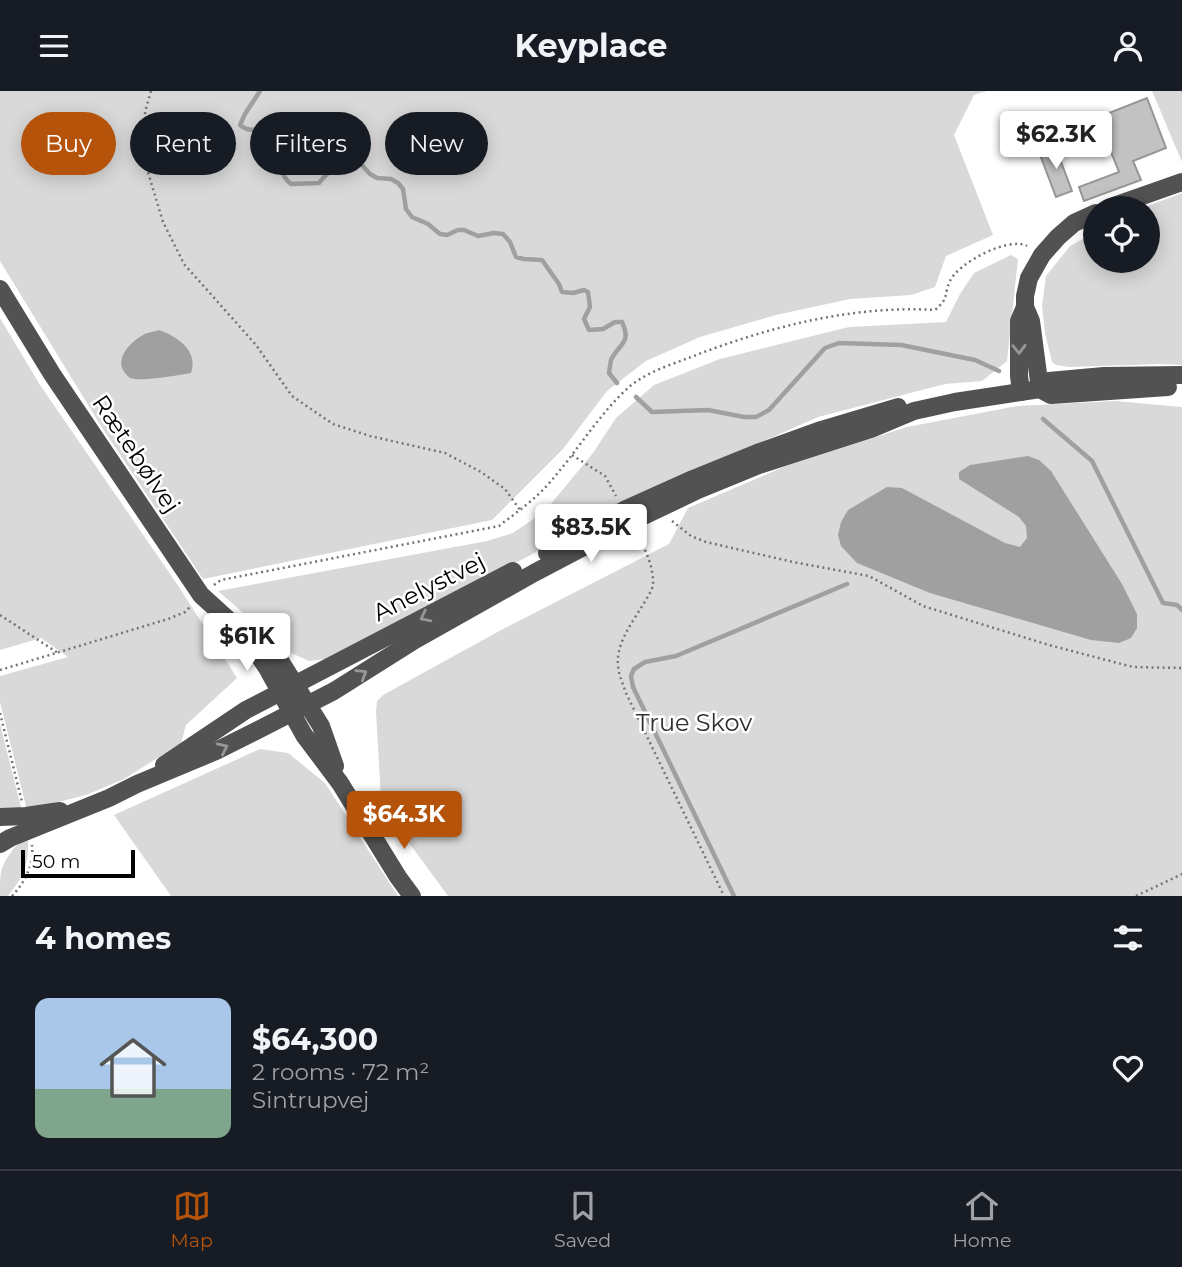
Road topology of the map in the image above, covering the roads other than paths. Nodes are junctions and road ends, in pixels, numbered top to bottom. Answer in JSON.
{"nodes":[{"id":1,"x":1182,"y":182,"type":"edge"},
{"id":2,"x":1142,"y":196,"type":"edge"},
{"id":3,"x":1083,"y":219,"type":"edge"},
{"id":4,"x":0,"y":289,"type":"edge"},
{"id":5,"x":1025,"y":307,"type":"junction"},
{"id":6,"x":1182,"y":375,"type":"edge"},
{"id":7,"x":1182,"y":386,"type":"edge"},
{"id":8,"x":1040,"y":389,"type":"junction"},
{"id":9,"x":1021,"y":392,"type":"junction"},
{"id":10,"x":914,"y":411,"type":"junction"},
{"id":11,"x":628,"y":516,"type":"junction"},
{"id":12,"x":288,"y":688,"type":"junction"},
{"id":13,"x":300,"y":709,"type":"junction"},
{"id":14,"x":137,"y":784,"type":"junction"},
{"id":15,"x":0,"y":817,"type":"edge"},
{"id":16,"x":28,"y":823,"type":"junction"},
{"id":17,"x":0,"y":844,"type":"edge"},
{"id":18,"x":412,"y":896,"type":"edge"}],
"edges":[{"from":1,"to":2,"type":"street"},
{"from":3,"to":5,"type":"street"},
{"from":4,"to":12,"type":"street","name":"Rætebølvej"},
{"from":5,"to":8,"type":"street"},
{"from":5,"to":9,"type":"street","one_way":true},
{"from":6,"to":8,"type":"street","name":"Anelystvej"},
{"from":7,"to":8,"type":"street","name":"Anelystvej"},
{"from":8,"to":9,"type":"street","name":"Anelystvej"},
{"from":9,"to":10,"type":"street","name":"Anelystvej"},
{"from":10,"to":11,"type":"street","name":"Anelystvej"},
{"from":10,"to":11,"type":"street","name":"Anelystvej"},
{"from":11,"to":12,"type":"street","name":"Anelystvej","one_way":true},
{"from":13,"to":11,"type":"street","name":"Anelystvej","one_way":true},
{"from":12,"to":13,"type":"street","name":"Rætebølvej"},
{"from":12,"to":14,"type":"street","name":"Anelystvej"},
{"from":14,"to":13,"type":"street","name":"Anelystvej","one_way":true},
{"from":13,"to":18,"type":"street","name":"Rætebølvej"},
{"from":14,"to":16,"type":"street","name":"Anelystvej"},
{"from":15,"to":16,"type":"street","name":"Anelystvej"},
{"from":16,"to":17,"type":"street","name":"Anelystvej"}]}
